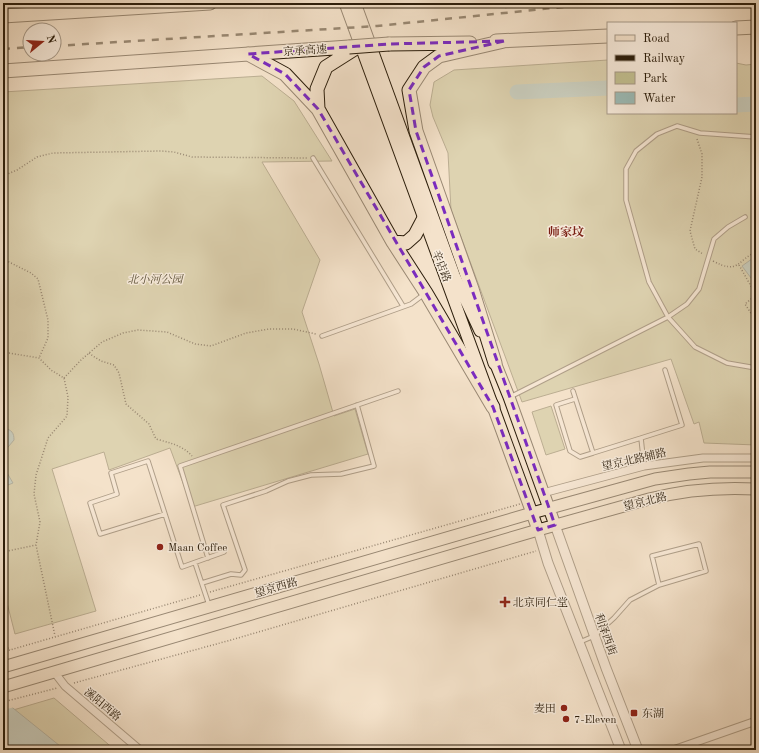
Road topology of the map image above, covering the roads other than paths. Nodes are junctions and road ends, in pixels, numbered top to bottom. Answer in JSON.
{"nodes":[{"id":1,"x":72,"y":3,"type":"edge"},
{"id":2,"x":210,"y":3,"type":"edge"},
{"id":3,"x":345,"y":3,"type":"edge"},
{"id":4,"x":354,"y":3,"type":"edge"},
{"id":5,"x":31,"y":14,"type":"junction"},
{"id":6,"x":3,"y":16,"type":"edge"},
{"id":7,"x":756,"y":27,"type":"edge"},
{"id":8,"x":737,"y":30,"type":"edge"},
{"id":9,"x":737,"y":30,"type":"edge"},
{"id":10,"x":756,"y":32,"type":"edge"},
{"id":11,"x":607,"y":36,"type":"edge"},
{"id":12,"x":504,"y":41,"type":"junction"},
{"id":13,"x":353,"y":47,"type":"junction"},
{"id":14,"x":248,"y":54,"type":"junction"},
{"id":15,"x":3,"y":71,"type":"edge"},
{"id":16,"x":318,"y":109,"type":"junction"},
{"id":17,"x":756,"y":137,"type":"edge"},
{"id":18,"x":313,"y":158,"type":"road end"},
{"id":19,"x":745,"y":217,"type":"dead end"},
{"id":20,"x":424,"y":218,"type":"junction"},
{"id":21,"x":393,"y":242,"type":"junction"},
{"id":22,"x":426,"y":293,"type":"junction"},
{"id":23,"x":403,"y":306,"type":"junction"},
{"id":24,"x":668,"y":317,"type":"junction"},
{"id":25,"x":322,"y":336,"type":"road end"},
{"id":26,"x":495,"y":363,"type":"junction"},
{"id":27,"x":756,"y":368,"type":"edge"},
{"id":28,"x":665,"y":370,"type":"dead end"},
{"id":29,"x":398,"y":391,"type":"dead end"},
{"id":30,"x":573,"y":391,"type":"dead end"},
{"id":31,"x":509,"y":397,"type":"junction"},
{"id":32,"x":576,"y":399,"type":"junction"},
{"id":33,"x":357,"y":405,"type":"junction"},
{"id":34,"x":493,"y":406,"type":"junction"},
{"id":35,"x":641,"y":438,"type":"junction"},
{"id":36,"x":593,"y":453,"type":"junction"},
{"id":37,"x":756,"y":458,"type":"edge"},
{"id":38,"x":644,"y":466,"type":"junction"},
{"id":39,"x":756,"y":472,"type":"edge"},
{"id":40,"x":756,"y":489,"type":"edge"},
{"id":41,"x":543,"y":493,"type":"junction"},
{"id":42,"x":549,"y":509,"type":"junction"},
{"id":43,"x":165,"y":514,"type":"junction"},
{"id":44,"x":527,"y":514,"type":"junction"},
{"id":45,"x":555,"y":526,"type":"junction"},
{"id":46,"x":533,"y":532,"type":"junction"},
{"id":47,"x":224,"y":552,"type":"dead end"},
{"id":48,"x":208,"y":558,"type":"junction"},
{"id":49,"x":195,"y":563,"type":"junction"},
{"id":50,"x":202,"y":583,"type":"junction"},
{"id":51,"x":659,"y":585,"type":"junction"},
{"id":52,"x":210,"y":606,"type":"junction"},
{"id":53,"x":594,"y":636,"type":"junction"},
{"id":54,"x":579,"y":642,"type":"junction"},
{"id":55,"x":3,"y":667,"type":"edge"},
{"id":56,"x":55,"y":673,"type":"junction"},
{"id":57,"x":3,"y":687,"type":"edge"},
{"id":58,"x":756,"y":721,"type":"edge"},
{"id":59,"x":140,"y":750,"type":"edge"},
{"id":60,"x":621,"y":750,"type":"edge"},
{"id":61,"x":638,"y":750,"type":"edge"},
{"id":62,"x":673,"y":750,"type":"edge"}],
"edges":[{"from":1,"to":5,"type":"highway"},
{"from":2,"to":5,"type":"highway"},
{"from":3,"to":20,"type":"main road","name":"辛店路"},
{"from":4,"to":26,"type":"main road","name":"辛店路"},
{"from":5,"to":6,"type":"highway"},
{"from":7,"to":8,"type":"highway"},
{"from":9,"to":10,"type":"highway"},
{"from":11,"to":12,"type":"highway","name":"京承高速"},
{"from":12,"to":13,"type":"highway","name":"京承高速","bridge":true},
{"from":12,"to":26,"type":"highway"},
{"from":13,"to":14,"type":"highway","name":"京承高速"},
{"from":13,"to":16,"type":"highway"},
{"from":14,"to":15,"type":"highway","name":"京承高速"},
{"from":14,"to":16,"type":"highway"},
{"from":16,"to":21,"type":"highway"},
{"from":17,"to":24,"type":"lane"},
{"from":18,"to":23,"type":"lane"},
{"from":19,"to":24,"type":"lane"},
{"from":20,"to":21,"type":"highway"},
{"from":20,"to":34,"type":"main road","name":"辛店路"},
{"from":21,"to":22,"type":"highway"},
{"from":22,"to":23,"type":"lane"},
{"from":22,"to":34,"type":"highway"},
{"from":23,"to":25,"type":"lane"},
{"from":24,"to":27,"type":"lane"},
{"from":24,"to":31,"type":"lane"},
{"from":26,"to":31,"type":"main road","name":"辛店路"},
{"from":28,"to":35,"type":"lane"},
{"from":29,"to":33,"type":"lane"},
{"from":30,"to":32,"type":"lane"},
{"from":31,"to":41,"type":"main road","name":"辛店路"},
{"from":32,"to":36,"type":"lane"},
{"from":32,"to":36,"type":"lane"},
{"from":33,"to":48,"type":"lane"},
{"from":33,"to":50,"type":"lane"},
{"from":34,"to":44,"type":"main road","name":"辛店路"},
{"from":35,"to":36,"type":"lane"},
{"from":35,"to":38,"type":"lane"},
{"from":37,"to":38,"type":"street","name":"望京北路辅路"},
{"from":38,"to":41,"type":"street","name":"望京北路辅路"},
{"from":39,"to":42,"type":"main road","name":"望京北路"},
{"from":40,"to":45,"type":"main road","name":"望京北路"},
{"from":41,"to":42,"type":"main road","name":"辛店路"},
{"from":42,"to":44,"type":"main road","name":"望京西路"},
{"from":42,"to":45,"type":"main road","name":"辛店路"},
{"from":43,"to":43,"type":"lane"},
{"from":43,"to":49,"type":"lane"},
{"from":44,"to":46,"type":"main road","name":"辛店路"},
{"from":44,"to":52,"type":"main road","name":"望京西路"},
{"from":45,"to":46,"type":"main road","name":"望京北路"},
{"from":45,"to":53,"type":"street","name":"利泽西街"},
{"from":46,"to":54,"type":"street"},
{"from":46,"to":56,"type":"main road","name":"望京西路"},
{"from":47,"to":48,"type":"lane"},
{"from":48,"to":49,"type":"lane"},
{"from":49,"to":50,"type":"lane"},
{"from":50,"to":52,"type":"lane"},
{"from":51,"to":51,"type":"lane"},
{"from":51,"to":53,"type":"lane"},
{"from":52,"to":55,"type":"main road","name":"望京西路"},
{"from":53,"to":54,"type":"lane"},
{"from":53,"to":61,"type":"street","name":"利泽西街"},
{"from":54,"to":60,"type":"street"},
{"from":56,"to":57,"type":"main road","name":"望京西路"},
{"from":56,"to":59,"type":"street","name":"溪阳西路"},
{"from":58,"to":62,"type":"street"}]}
